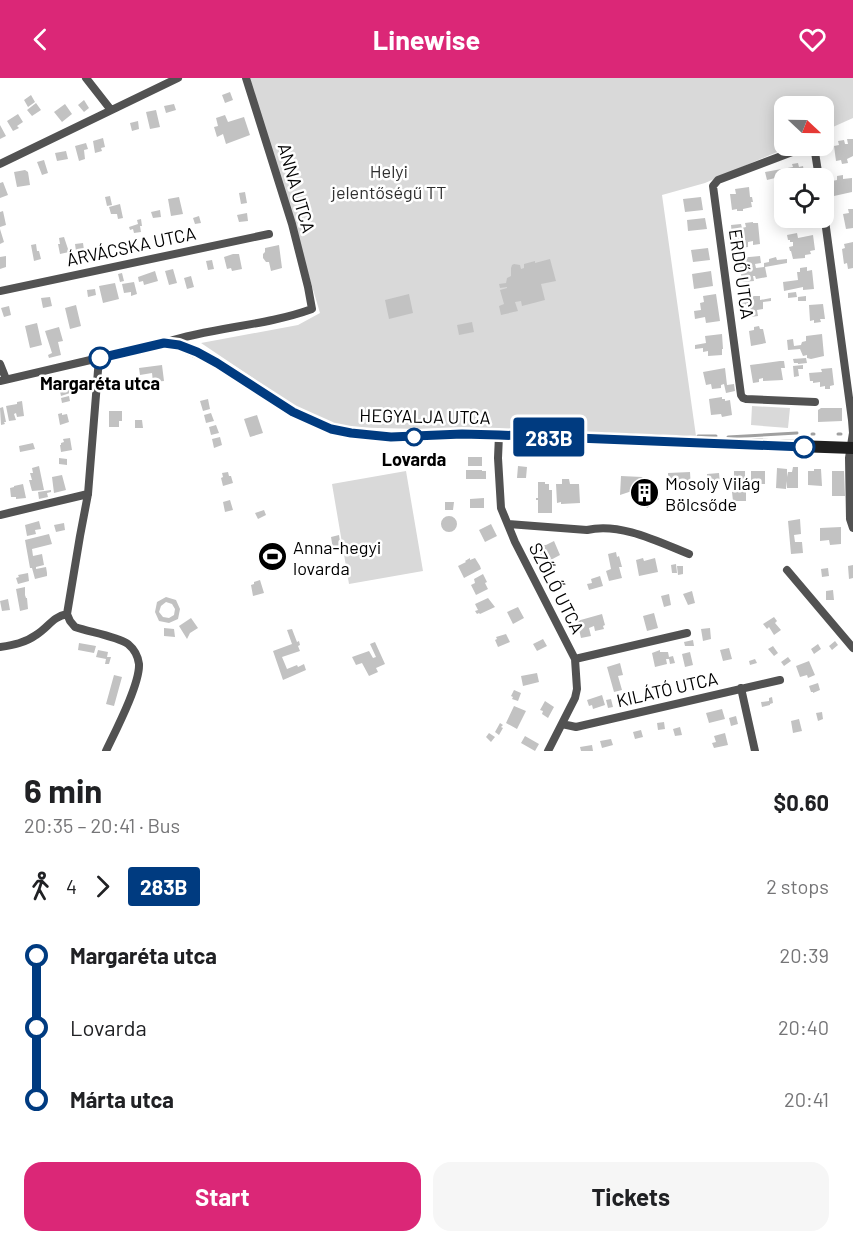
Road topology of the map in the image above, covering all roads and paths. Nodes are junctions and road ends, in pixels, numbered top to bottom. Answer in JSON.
{"nodes":[{"id":1,"x":86,"y":78,"type":"edge"},
{"id":2,"x":178,"y":78,"type":"edge"},
{"id":3,"x":246,"y":78,"type":"edge"},
{"id":4,"x":111,"y":110,"type":"junction"},
{"id":5,"x":782,"y":156,"type":"edge"},
{"id":6,"x":0,"y":164,"type":"edge"},
{"id":7,"x":826,"y":228,"type":"edge"},
{"id":8,"x":269,"y":234,"type":"dead end"},
{"id":9,"x":0,"y":291,"type":"edge"},
{"id":10,"x":164,"y":343,"type":"junction"},
{"id":11,"x":99,"y":358,"type":"junction"},
{"id":12,"x":0,"y":364,"type":"edge"},
{"id":13,"x":3,"y":380,"type":"edge"},
{"id":14,"x":815,"y":402,"type":"dead end"},
{"id":15,"x":499,"y":435,"type":"junction"},
{"id":16,"x":852,"y":448,"type":"edge"},
{"id":17,"x":88,"y":494,"type":"junction"},
{"id":18,"x":0,"y":515,"type":"edge"},
{"id":19,"x":508,"y":524,"type":"junction"},
{"id":20,"x":853,"y":528,"type":"edge"},
{"id":21,"x":689,"y":554,"type":"dead end"},
{"id":22,"x":787,"y":570,"type":"dead end"},
{"id":23,"x":68,"y":614,"type":"junction"},
{"id":24,"x":687,"y":633,"type":"dead end"},
{"id":25,"x":0,"y":647,"type":"edge"},
{"id":26,"x":853,"y":648,"type":"edge"},
{"id":27,"x":575,"y":659,"type":"junction"},
{"id":28,"x":780,"y":680,"type":"dead end"},
{"id":29,"x":741,"y":688,"type":"junction"},
{"id":30,"x":562,"y":724,"type":"junction"},
{"id":31,"x":106,"y":751,"type":"edge"},
{"id":32,"x":548,"y":751,"type":"edge"},
{"id":33,"x":755,"y":751,"type":"edge"}],
"edges":[{"from":1,"to":4,"type":"street"},
{"from":2,"to":4,"type":"street"},
{"from":3,"to":10,"type":"street","name":"ANNA UTCA"},
{"from":4,"to":6,"type":"street"},
{"from":5,"to":14,"type":"street","name":"ERDŐ UTCA"},
{"from":7,"to":16,"type":"street"},
{"from":8,"to":9,"type":"street","name":"ÁRVÁCSKA UTCA"},
{"from":10,"to":11,"type":"street"},
{"from":10,"to":15,"type":"street","name":"HEGYALJA UTCA"},
{"from":11,"to":13,"type":"street"},
{"from":11,"to":17,"type":"street"},
{"from":12,"to":13,"type":"street"},
{"from":15,"to":16,"type":"street","name":"HEGYALJA UTCA"},
{"from":15,"to":19,"type":"street","name":"SZŐLŐ UTCA"},
{"from":16,"to":20,"type":"street"},
{"from":17,"to":18,"type":"street"},
{"from":17,"to":23,"type":"street"},
{"from":19,"to":21,"type":"street"},
{"from":19,"to":27,"type":"street","name":"SZŐLŐ UTCA"},
{"from":22,"to":26,"type":"street"},
{"from":23,"to":25,"type":"street"},
{"from":23,"to":31,"type":"street"},
{"from":24,"to":27,"type":"street"},
{"from":27,"to":30,"type":"street","name":"SZŐLŐ UTCA"},
{"from":28,"to":29,"type":"street","name":"KILÁTÓ UTCA"},
{"from":29,"to":30,"type":"street","name":"KILÁTÓ UTCA"},
{"from":29,"to":33,"type":"street"},
{"from":30,"to":32,"type":"street","name":"SZŐLŐ UTCA"}]}
